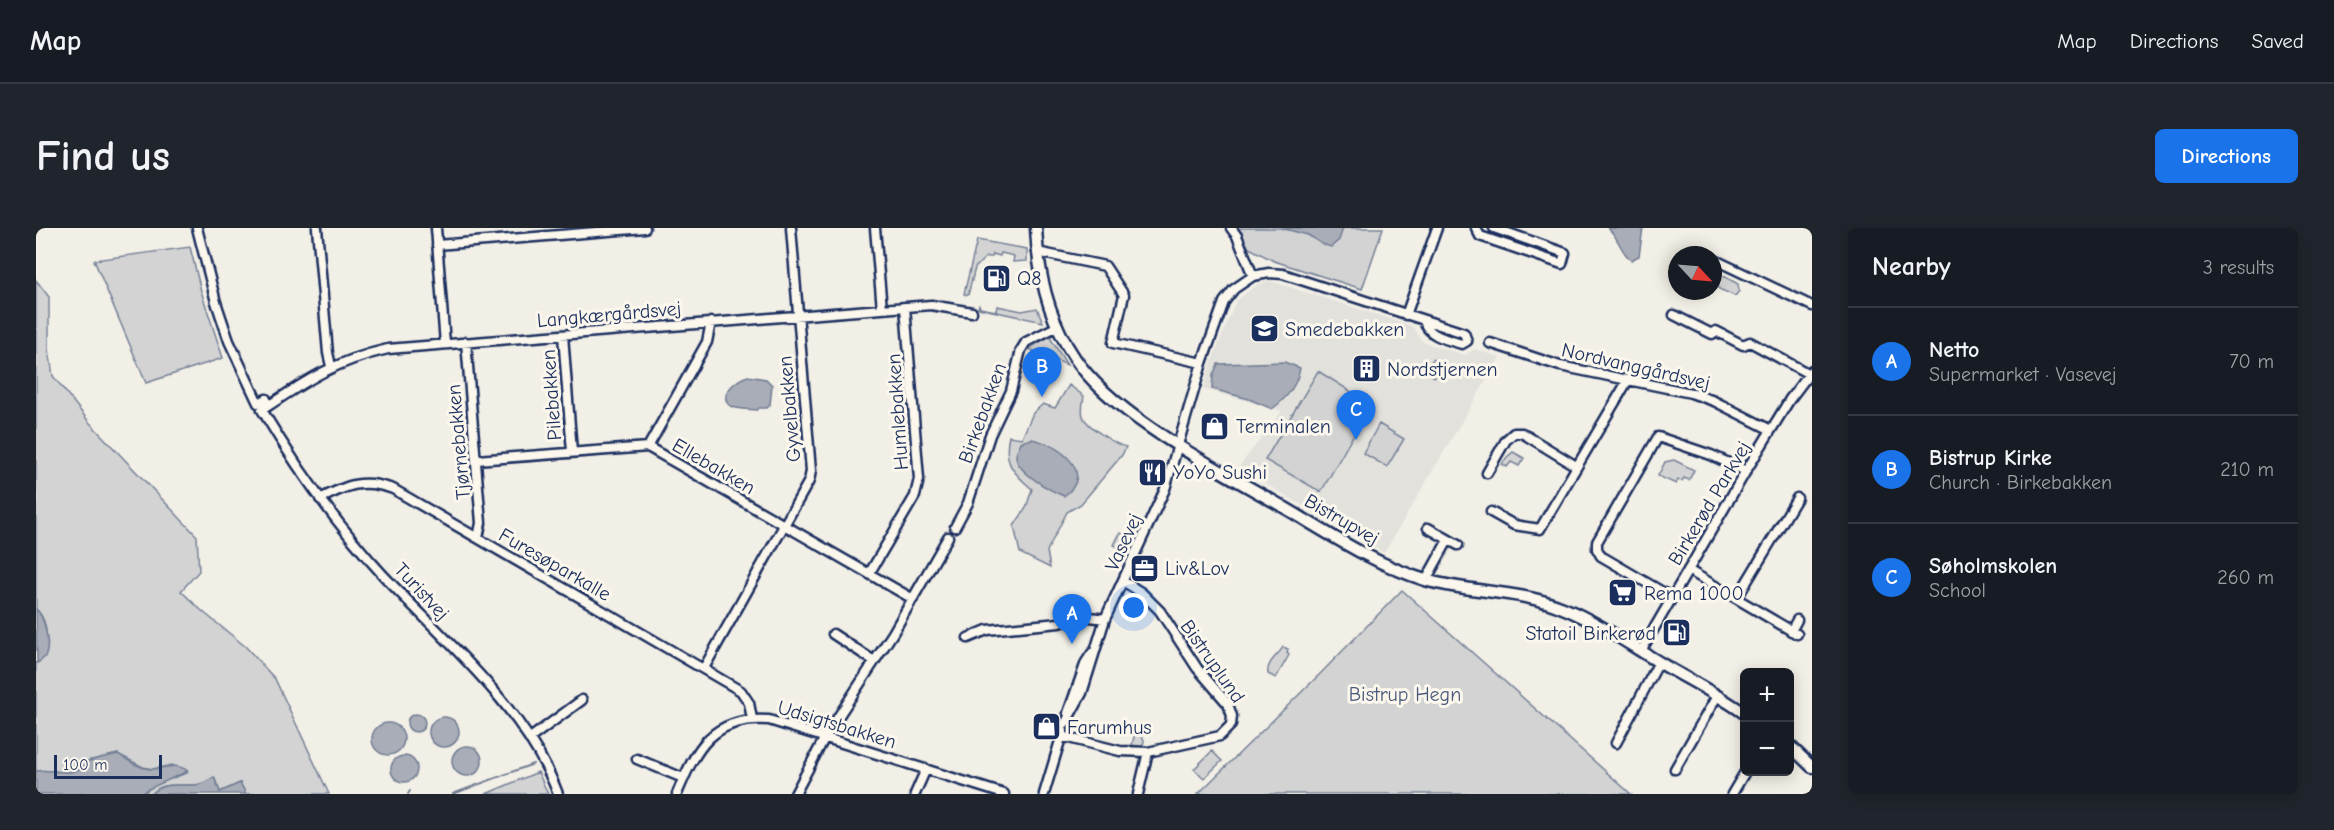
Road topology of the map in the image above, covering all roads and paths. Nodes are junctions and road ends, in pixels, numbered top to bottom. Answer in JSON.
{"nodes":[{"id":1,"x":197,"y":228,"type":"edge"},
{"id":2,"x":317,"y":228,"type":"edge"},
{"id":3,"x":436,"y":228,"type":"edge"},
{"id":4,"x":645,"y":228,"type":"edge"},
{"id":5,"x":791,"y":228,"type":"edge"},
{"id":6,"x":876,"y":228,"type":"edge"},
{"id":7,"x":1036,"y":228,"type":"edge"},
{"id":8,"x":1231,"y":228,"type":"edge"},
{"id":9,"x":1437,"y":228,"type":"edge"},
{"id":10,"x":1477,"y":228,"type":"edge"},
{"id":11,"x":1494,"y":228,"type":"edge"},
{"id":12,"x":437,"y":245,"type":"junction"},
{"id":13,"x":1037,"y":252,"type":"junction"},
{"id":14,"x":1722,"y":263,"type":"edge"},
{"id":15,"x":1253,"y":276,"type":"junction"},
{"id":16,"x":1812,"y":306,"type":"edge"},
{"id":17,"x":905,"y":307,"type":"junction"},
{"id":18,"x":882,"y":309,"type":"junction"},
{"id":19,"x":972,"y":312,"type":"dead end"},
{"id":20,"x":1406,"y":315,"type":"junction"},
{"id":21,"x":1674,"y":315,"type":"dead end"},
{"id":22,"x":799,"y":316,"type":"junction"},
{"id":23,"x":1424,"y":321,"type":"junction"},
{"id":24,"x":711,"y":322,"type":"junction"},
{"id":25,"x":1056,"y":327,"type":"junction"},
{"id":26,"x":563,"y":335,"type":"junction"},
{"id":27,"x":466,"y":342,"type":"junction"},
{"id":28,"x":1490,"y":343,"type":"dead end"},
{"id":29,"x":445,"y":344,"type":"junction"},
{"id":30,"x":1202,"y":363,"type":"junction"},
{"id":31,"x":332,"y":366,"type":"junction"},
{"id":32,"x":1810,"y":372,"type":"edge"},
{"id":33,"x":1628,"y":380,"type":"junction"},
{"id":34,"x":266,"y":399,"type":"dead end"},
{"id":35,"x":262,"y":410,"type":"joint"},
{"id":36,"x":1771,"y":430,"type":"junction"},
{"id":37,"x":1179,"y":446,"type":"junction"},
{"id":38,"x":648,"y":447,"type":"junction"},
{"id":39,"x":572,"y":452,"type":"junction"},
{"id":40,"x":476,"y":460,"type":"junction"},
{"id":41,"x":1576,"y":466,"type":"junction"},
{"id":42,"x":1746,"y":471,"type":"junction"},
{"id":43,"x":1486,"y":473,"type":"dead end"},
{"id":44,"x":1797,"y":498,"type":"dead end"},
{"id":45,"x":320,"y":499,"type":"junction"},
{"id":46,"x":1491,"y":512,"type":"dead end"},
{"id":47,"x":786,"y":527,"type":"junction"},
{"id":48,"x":955,"y":527,"type":"dead end"},
{"id":49,"x":1428,"y":528,"type":"dead end"},
{"id":50,"x":948,"y":537,"type":"dead end"},
{"id":51,"x":478,"y":538,"type":"junction"},
{"id":52,"x":1449,"y":540,"type":"junction"},
{"id":53,"x":1458,"y":545,"type":"dead end"},
{"id":54,"x":1689,"y":570,"type":"junction"},
{"id":55,"x":869,"y":574,"type":"junction"},
{"id":56,"x":1426,"y":580,"type":"junction"},
{"id":57,"x":1123,"y":581,"type":"junction"},
{"id":58,"x":1671,"y":597,"type":"junction"},
{"id":59,"x":1737,"y":598,"type":"junction"},
{"id":60,"x":913,"y":599,"type":"junction"},
{"id":61,"x":1105,"y":620,"type":"junction"},
{"id":62,"x":1797,"y":620,"type":"dead end"},
{"id":63,"x":833,"y":634,"type":"dead end"},
{"id":64,"x":968,"y":638,"type":"dead end"},
{"id":65,"x":1641,"y":651,"type":"junction"},
{"id":66,"x":874,"y":661,"type":"junction"},
{"id":67,"x":1659,"y":662,"type":"junction"},
{"id":68,"x":704,"y":668,"type":"junction"},
{"id":69,"x":1717,"y":696,"type":"junction"},
{"id":70,"x":582,"y":700,"type":"dead end"},
{"id":71,"x":1740,"y":710,"type":"edge"},
{"id":72,"x":752,"y":719,"type":"junction"},
{"id":73,"x":1061,"y":736,"type":"junction"},
{"id":74,"x":825,"y":737,"type":"junction"},
{"id":75,"x":529,"y":739,"type":"junction"},
{"id":76,"x":1616,"y":742,"type":"dead end"},
{"id":77,"x":1794,"y":750,"type":"edge"},
{"id":78,"x":1148,"y":752,"type":"junction"},
{"id":79,"x":637,"y":759,"type":"dead end"},
{"id":80,"x":1812,"y":767,"type":"edge"},
{"id":81,"x":926,"y":769,"type":"junction"},
{"id":82,"x":1675,"y":769,"type":"dead end"},
{"id":83,"x":1742,"y":776,"type":"edge"},
{"id":84,"x":683,"y":778,"type":"junction"},
{"id":85,"x":558,"y":794,"type":"edge"},
{"id":86,"x":677,"y":794,"type":"edge"},
{"id":87,"x":795,"y":794,"type":"edge"},
{"id":88,"x":915,"y":794,"type":"edge"},
{"id":89,"x":1004,"y":794,"type":"edge"},
{"id":90,"x":1044,"y":794,"type":"edge"},
{"id":91,"x":1138,"y":794,"type":"edge"},
{"id":92,"x":1732,"y":794,"type":"edge"}],
"edges":[{"from":1,"to":34,"type":"street"},
{"from":2,"to":31,"type":"street"},
{"from":3,"to":12,"type":"street"},
{"from":4,"to":12,"type":"street"},
{"from":5,"to":22,"type":"street","name":"Gyvelbakken"},
{"from":6,"to":18,"type":"street"},
{"from":7,"to":13,"type":"main road","name":"Bistrupvej"},
{"from":8,"to":15,"type":"street"},
{"from":9,"to":20,"type":"street"},
{"from":10,"to":11,"type":"street"},
{"from":12,"to":29,"type":"street"},
{"from":13,"to":25,"type":"main road","name":"Bistrupvej"},
{"from":13,"to":30,"type":"street"},
{"from":14,"to":16,"type":"street"},
{"from":15,"to":20,"type":"street"},
{"from":15,"to":30,"type":"street"},
{"from":17,"to":18,"type":"street","name":"Langkærgårdsvej"},
{"from":17,"to":19,"type":"street","name":"Langkærgårdsvej"},
{"from":17,"to":55,"type":"street","name":"Humlebakken"},
{"from":18,"to":22,"type":"street","name":"Langkærgårdsvej"},
{"from":20,"to":23,"type":"street"},
{"from":21,"to":32,"type":"street","name":"Birkerød Parkvej"},
{"from":22,"to":24,"type":"street","name":"Langkærgårdsvej"},
{"from":22,"to":47,"type":"street","name":"Gyvelbakken"},
{"from":23,"to":23,"type":"street"},
{"from":24,"to":26,"type":"street","name":"Langkærgårdsvej"},
{"from":24,"to":38,"type":"street"},
{"from":25,"to":37,"type":"main road","name":"Bistrupvej"},
{"from":25,"to":48,"type":"street","name":"Birkebakken"},
{"from":26,"to":27,"type":"street","name":"Langkærgårdsvej"},
{"from":26,"to":39,"type":"street","name":"Pilebakken"},
{"from":27,"to":29,"type":"street","name":"Langkærgårdsvej"},
{"from":27,"to":40,"type":"street","name":"Tjørnebakken"},
{"from":28,"to":33,"type":"street","name":"Nordvanggårdsvej"},
{"from":29,"to":31,"type":"street","name":"Langkærgårdsvej"},
{"from":30,"to":37,"type":"street"},
{"from":31,"to":35,"type":"street","name":"Langkærgårdsvej"},
{"from":32,"to":36,"type":"street","name":"Birkerød Parkvej"},
{"from":33,"to":36,"type":"street","name":"Nordvanggårdsvej"},
{"from":33,"to":41,"type":"street"},
{"from":35,"to":45,"type":"street","name":"Turistvej"},
{"from":36,"to":42,"type":"street","name":"Birkerød Parkvej"},
{"from":37,"to":56,"type":"main road","name":"Bistrupvej"},
{"from":37,"to":57,"type":"street","name":"Vasevej"},
{"from":38,"to":39,"type":"street","name":"Ellebakken"},
{"from":38,"to":47,"type":"street","name":"Ellebakken"},
{"from":39,"to":40,"type":"street","name":"Ellebakken"},
{"from":40,"to":51,"type":"street","name":"Tjørnebakken"},
{"from":41,"to":43,"type":"street"},
{"from":41,"to":46,"type":"street"},
{"from":42,"to":54,"type":"street","name":"Birkerød Parkvej"},
{"from":42,"to":58,"type":"street"},
{"from":44,"to":59,"type":"street"},
{"from":45,"to":51,"type":"street","name":"Furesøparkalle"},
{"from":45,"to":75,"type":"street","name":"Turistvej"},
{"from":47,"to":55,"type":"street","name":"Ellebakken"},
{"from":47,"to":68,"type":"street","name":"Gyvelbakken"},
{"from":49,"to":52,"type":"street"},
{"from":50,"to":60,"type":"street"},
{"from":51,"to":68,"type":"street","name":"Furesøparkalle"},
{"from":52,"to":53,"type":"street"},
{"from":52,"to":56,"type":"street"},
{"from":54,"to":58,"type":"street","name":"Birkerød Parkvej"},
{"from":54,"to":59,"type":"street"},
{"from":55,"to":60,"type":"street","name":"Ellebakken"},
{"from":56,"to":65,"type":"main road","name":"Bistrupvej"},
{"from":57,"to":61,"type":"street","name":"Vasevej"},
{"from":57,"to":78,"type":"street","name":"Bistruplund"},
{"from":58,"to":65,"type":"street","name":"Birkerød Parkvej"},
{"from":59,"to":62,"type":"street"},
{"from":60,"to":66,"type":"street"},
{"from":61,"to":64,"type":"street"},
{"from":61,"to":73,"type":"street","name":"Vasevej"},
{"from":63,"to":66,"type":"street"},
{"from":65,"to":67,"type":"main road","name":"Bistrupvej"},
{"from":66,"to":74,"type":"street"},
{"from":67,"to":69,"type":"main road","name":"Bistrupvej"},
{"from":67,"to":76,"type":"street"},
{"from":68,"to":72,"type":"street","name":"Furesøparkalle"},
{"from":69,"to":71,"type":"main road","name":"Bistrupvej"},
{"from":69,"to":82,"type":"street"},
{"from":70,"to":75,"type":"street"},
{"from":72,"to":74,"type":"street","name":"Udsigtsbakken"},
{"from":72,"to":84,"type":"street","name":"Udsigtsbakken"},
{"from":73,"to":78,"type":"street","name":"Bistruplund"},
{"from":73,"to":90,"type":"street","name":"Vasevej"},
{"from":74,"to":81,"type":"street","name":"Udsigtsbakken"},
{"from":74,"to":87,"type":"street"},
{"from":75,"to":85,"type":"street","name":"Turistvej"},
{"from":77,"to":80,"type":"main road"},
{"from":78,"to":91,"type":"street"},
{"from":79,"to":84,"type":"street"},
{"from":81,"to":88,"type":"street"},
{"from":81,"to":89,"type":"street","name":"Udsigtsbakken"},
{"from":83,"to":92,"type":"street"},
{"from":84,"to":86,"type":"street","name":"Udsigtsbakken"}]}
